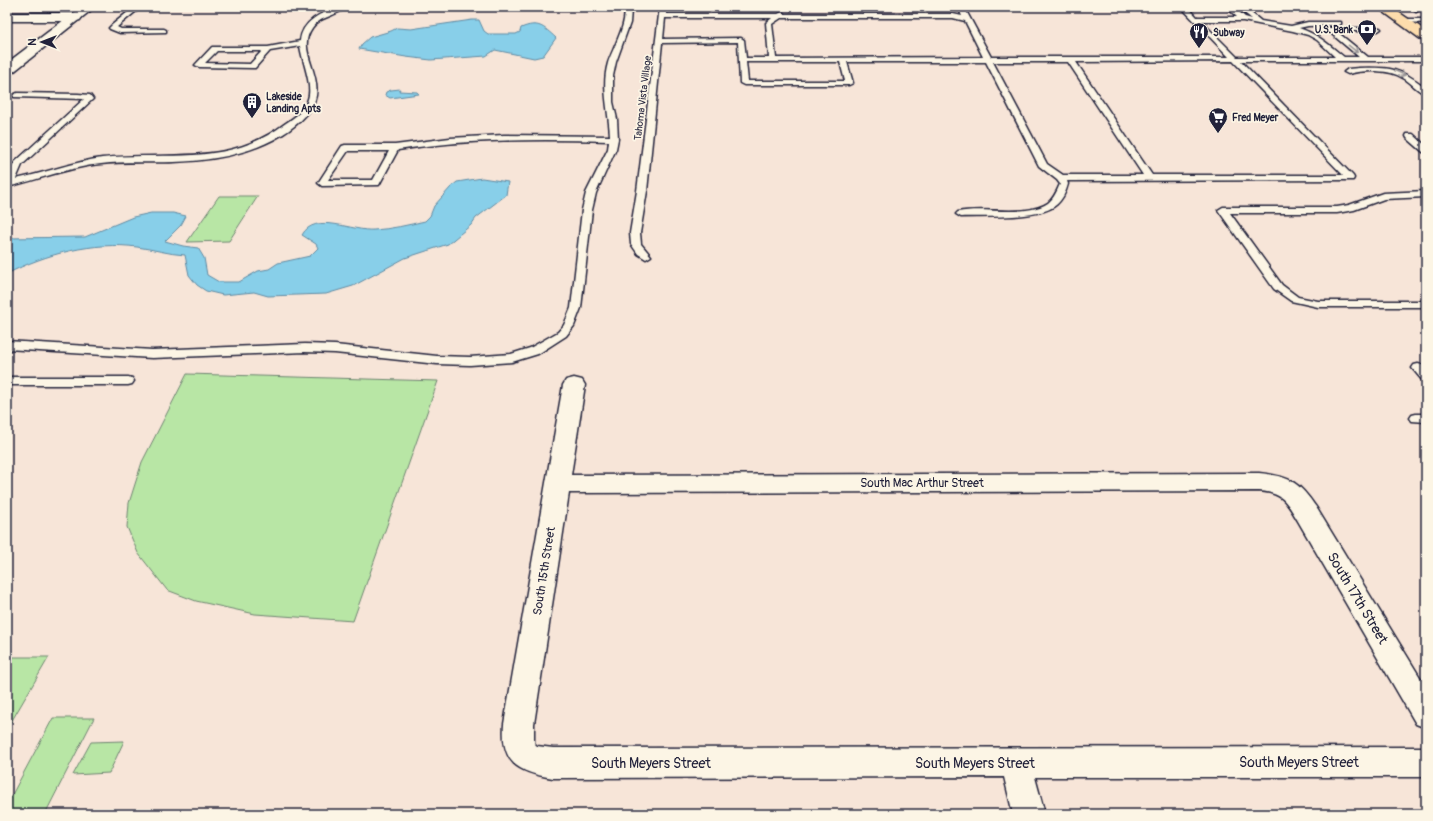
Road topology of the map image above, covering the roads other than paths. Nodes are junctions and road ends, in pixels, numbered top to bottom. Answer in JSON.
{"nodes":[{"id":1,"x":89,"y":7,"type":"edge"},
{"id":2,"x":138,"y":7,"type":"edge"},
{"id":3,"x":344,"y":7,"type":"edge"},
{"id":4,"x":626,"y":7,"type":"edge"},
{"id":5,"x":663,"y":7,"type":"edge"},
{"id":6,"x":781,"y":7,"type":"edge"},
{"id":7,"x":961,"y":7,"type":"edge"},
{"id":8,"x":1184,"y":7,"type":"edge"},
{"id":9,"x":1229,"y":7,"type":"edge"},
{"id":10,"x":1240,"y":7,"type":"edge"},
{"id":11,"x":1250,"y":7,"type":"edge"},
{"id":12,"x":1383,"y":7,"type":"edge"},
{"id":13,"x":924,"y":8,"type":"dead end"},
{"id":14,"x":888,"y":12,"type":"dead end"},
{"id":15,"x":782,"y":15,"type":"junction"},
{"id":16,"x":662,"y":16,"type":"junction"},
{"id":17,"x":7,"y":17,"type":"edge"},
{"id":18,"x":76,"y":17,"type":"junction"},
{"id":19,"x":1195,"y":18,"type":"junction"},
{"id":20,"x":966,"y":19,"type":"junction"},
{"id":21,"x":1243,"y":20,"type":"junction"},
{"id":22,"x":1404,"y":21,"type":"junction"},
{"id":23,"x":1426,"y":21,"type":"edge"},
{"id":24,"x":1262,"y":22,"type":"junction"},
{"id":25,"x":1371,"y":23,"type":"dead end"},
{"id":26,"x":1290,"y":28,"type":"junction"},
{"id":27,"x":1378,"y":29,"type":"dead end"},
{"id":28,"x":164,"y":31,"type":"dead end"},
{"id":29,"x":1426,"y":37,"type":"edge"},
{"id":30,"x":659,"y":41,"type":"junction"},
{"id":31,"x":303,"y":43,"type":"junction"},
{"id":32,"x":268,"y":49,"type":"junction"},
{"id":33,"x":1426,"y":59,"type":"edge"},
{"id":34,"x":742,"y":60,"type":"junction"},
{"id":35,"x":773,"y":60,"type":"junction"},
{"id":36,"x":843,"y":60,"type":"junction"},
{"id":37,"x":988,"y":60,"type":"junction"},
{"id":38,"x":1071,"y":60,"type":"junction"},
{"id":39,"x":1235,"y":60,"type":"junction"},
{"id":40,"x":1343,"y":60,"type":"junction"},
{"id":41,"x":1367,"y":60,"type":"junction"},
{"id":42,"x":7,"y":70,"type":"edge"},
{"id":43,"x":1348,"y":72,"type":"dead end"},
{"id":44,"x":1426,"y":92,"type":"edge"},
{"id":45,"x":16,"y":96,"type":"dead end"},
{"id":46,"x":1410,"y":136,"type":"dead end"},
{"id":47,"x":614,"y":139,"type":"junction"},
{"id":48,"x":395,"y":148,"type":"junction"},
{"id":49,"x":1426,"y":150,"type":"edge"},
{"id":50,"x":1061,"y":178,"type":"junction"},
{"id":51,"x":1149,"y":178,"type":"junction"},
{"id":52,"x":9,"y":183,"type":"edge"},
{"id":53,"x":1426,"y":194,"type":"edge"},
{"id":54,"x":961,"y":214,"type":"dead end"},
{"id":55,"x":646,"y":256,"type":"dead end"},
{"id":56,"x":1426,"y":304,"type":"edge"},
{"id":57,"x":7,"y":345,"type":"edge"},
{"id":58,"x":1418,"y":368,"type":"dead end"},
{"id":59,"x":1426,"y":377,"type":"edge"},
{"id":60,"x":7,"y":381,"type":"edge"},
{"id":61,"x":128,"y":381,"type":"dead end"},
{"id":62,"x":574,"y":385,"type":"dead end"},
{"id":63,"x":558,"y":484,"type":"junction"},
{"id":64,"x":1285,"y":487,"type":"joint"},
{"id":65,"x":1426,"y":714,"type":"edge"},
{"id":66,"x":524,"y":755,"type":"joint"},
{"id":67,"x":1426,"y":762,"type":"edge"},
{"id":68,"x":1016,"y":763,"type":"junction"},
{"id":69,"x":1029,"y":814,"type":"edge"}],
"edges":[{"from":1,"to":18,"type":"street"},
{"from":2,"to":28,"type":"lane"},
{"from":3,"to":31,"type":"lane"},
{"from":4,"to":47,"type":"lane"},
{"from":5,"to":16,"type":"lane","name":"Tahoma Vista Village"},
{"from":6,"to":15,"type":"lane"},
{"from":7,"to":20,"type":"lane"},
{"from":8,"to":19,"type":"lane"},
{"from":9,"to":21,"type":"lane"},
{"from":10,"to":24,"type":"lane"},
{"from":11,"to":24,"type":"lane"},
{"from":12,"to":22,"type":"main road"},
{"from":13,"to":14,"type":"lane"},
{"from":15,"to":16,"type":"lane"},
{"from":15,"to":20,"type":"lane"},
{"from":15,"to":35,"type":"lane"},
{"from":16,"to":30,"type":"lane","name":"Tahoma Vista Village"},
{"from":17,"to":18,"type":"street"},
{"from":18,"to":42,"type":"street"},
{"from":19,"to":21,"type":"lane"},
{"from":19,"to":39,"type":"lane"},
{"from":20,"to":37,"type":"lane"},
{"from":21,"to":24,"type":"lane"},
{"from":22,"to":23,"type":"lane"},
{"from":22,"to":29,"type":"main road"},
{"from":24,"to":26,"type":"lane"},
{"from":25,"to":26,"type":"lane"},
{"from":26,"to":40,"type":"lane"},
{"from":27,"to":41,"type":"lane","one_way":true},
{"from":30,"to":34,"type":"lane"},
{"from":30,"to":55,"type":"lane","name":"Tahoma Vista Village"},
{"from":31,"to":32,"type":"lane"},
{"from":31,"to":52,"type":"lane"},
{"from":32,"to":32,"type":"lane"},
{"from":33,"to":41,"type":"lane"},
{"from":34,"to":35,"type":"lane"},
{"from":34,"to":36,"type":"lane"},
{"from":35,"to":36,"type":"lane"},
{"from":36,"to":37,"type":"lane"},
{"from":37,"to":38,"type":"lane"},
{"from":37,"to":50,"type":"lane"},
{"from":38,"to":39,"type":"lane"},
{"from":38,"to":51,"type":"lane"},
{"from":39,"to":40,"type":"lane"},
{"from":39,"to":51,"type":"lane"},
{"from":40,"to":41,"type":"lane"},
{"from":43,"to":44,"type":"lane","one_way":true},
{"from":45,"to":52,"type":"lane"},
{"from":46,"to":49,"type":"lane"},
{"from":47,"to":48,"type":"lane"},
{"from":47,"to":57,"type":"lane"},
{"from":48,"to":48,"type":"lane"},
{"from":50,"to":51,"type":"lane"},
{"from":50,"to":54,"type":"lane"},
{"from":53,"to":56,"type":"lane"},
{"from":58,"to":59,"type":"lane"},
{"from":60,"to":61,"type":"lane"},
{"from":62,"to":63,"type":"street","name":"South 15th Street"},
{"from":63,"to":64,"type":"street","name":"South Mac Arthur Street"},
{"from":63,"to":66,"type":"street","name":"South 15th Street"},
{"from":64,"to":65,"type":"street","name":"South 17th Street"},
{"from":66,"to":68,"type":"street","name":"South Meyers Street"},
{"from":67,"to":68,"type":"street","name":"South Meyers Street"},
{"from":68,"to":69,"type":"street"}]}
